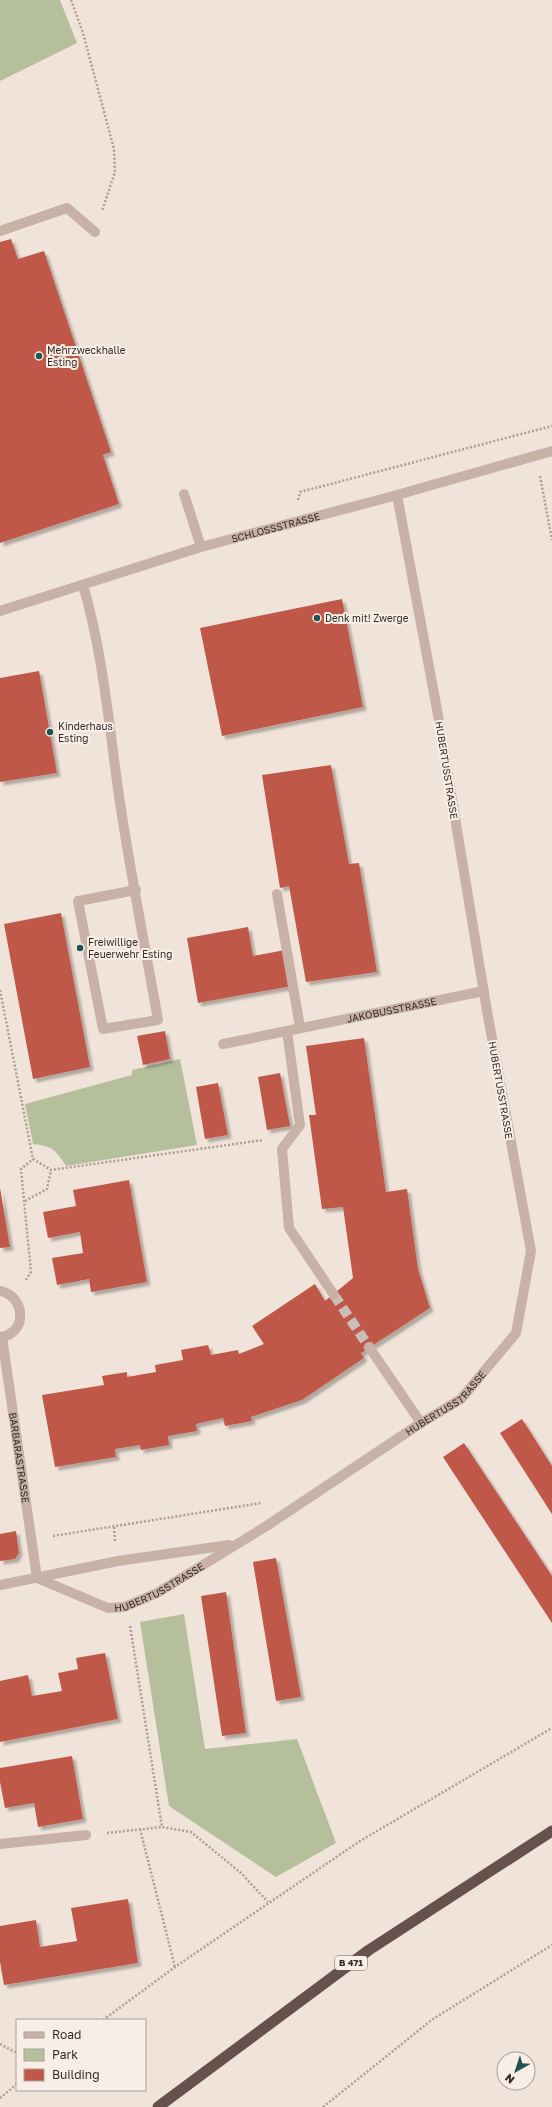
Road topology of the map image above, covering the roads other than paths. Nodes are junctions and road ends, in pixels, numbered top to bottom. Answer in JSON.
{"nodes":[{"id":1,"x":0,"y":230,"type":"edge"},
{"id":2,"x":95,"y":232,"type":"road end"},
{"id":3,"x":552,"y":451,"type":"edge"},
{"id":4,"x":184,"y":494,"type":"dead end"},
{"id":5,"x":397,"y":495,"type":"junction"},
{"id":6,"x":201,"y":547,"type":"junction"},
{"id":7,"x":83,"y":585,"type":"junction"},
{"id":8,"x":0,"y":611,"type":"edge"},
{"id":9,"x":136,"y":890,"type":"junction"},
{"id":10,"x":277,"y":894,"type":"dead end"},
{"id":11,"x":484,"y":991,"type":"junction"},
{"id":12,"x":300,"y":1027,"type":"junction"},
{"id":13,"x":287,"y":1031,"type":"junction"},
{"id":14,"x":223,"y":1044,"type":"dead end"},
{"id":15,"x":0,"y":1291,"type":"edge"},
{"id":16,"x":334,"y":1295,"type":"tunnel mouth"},
{"id":17,"x":1,"y":1337,"type":"edge"},
{"id":18,"x":369,"y":1347,"type":"tunnel mouth"},
{"id":19,"x":421,"y":1423,"type":"junction"},
{"id":20,"x":233,"y":1544,"type":"junction"},
{"id":21,"x":37,"y":1578,"type":"junction"},
{"id":22,"x":0,"y":1585,"type":"edge"},
{"id":23,"x":552,"y":1831,"type":"edge"},
{"id":24,"x":86,"y":1835,"type":"road end"},
{"id":25,"x":0,"y":1844,"type":"edge"},
{"id":26,"x":158,"y":2107,"type":"edge"}],
"edges":[{"from":1,"to":2,"type":"street"},
{"from":3,"to":5,"type":"street","name":"SCHLOSSSTRASSE"},
{"from":4,"to":6,"type":"street"},
{"from":5,"to":6,"type":"street","name":"SCHLOSSSTRASSE"},
{"from":5,"to":11,"type":"street","name":"HUBERTUSSTRASSE"},
{"from":6,"to":7,"type":"street","name":"SCHLOSSSTRASSE"},
{"from":7,"to":8,"type":"street","name":"SCHLOSSSTRASSE"},
{"from":7,"to":9,"type":"street"},
{"from":9,"to":9,"type":"street"},
{"from":10,"to":12,"type":"street"},
{"from":11,"to":12,"type":"street","name":"JAKOBUSSTRASSE"},
{"from":11,"to":19,"type":"street","name":"HUBERTUSSTRASSE"},
{"from":12,"to":13,"type":"street","name":"JAKOBUSSTRASSE"},
{"from":13,"to":14,"type":"street","name":"JAKOBUSSTRASSE"},
{"from":13,"to":16,"type":"street"},
{"from":15,"to":17,"type":"street","name":"BARBARASTRASSE"},
{"from":17,"to":21,"type":"street","name":"BARBARASTRASSE"},
{"from":18,"to":19,"type":"street"},
{"from":19,"to":20,"type":"street","name":"HUBERTUSSTRASSE"},
{"from":20,"to":21,"type":"street","name":"HUBERTUSSTRASSE"},
{"from":20,"to":21,"type":"street","name":"HUBERTUSSTRASSE"},
{"from":21,"to":22,"type":"street","name":"HUBERTUSSTRASSE"},
{"from":23,"to":26,"type":"highway","number":"B 471"},
{"from":24,"to":25,"type":"street"}]}
